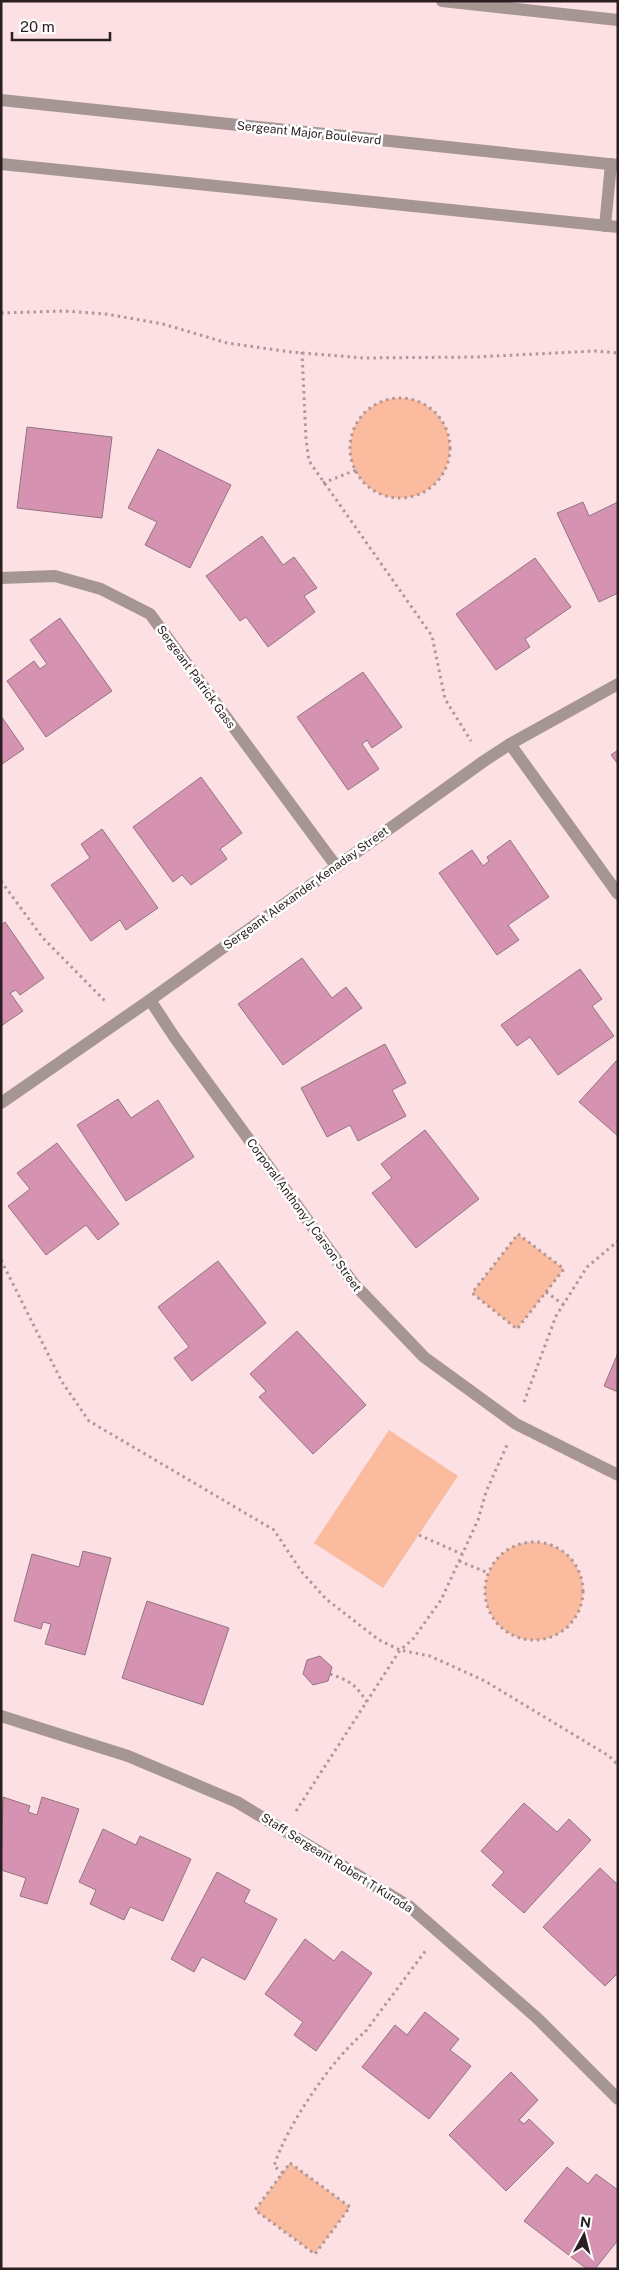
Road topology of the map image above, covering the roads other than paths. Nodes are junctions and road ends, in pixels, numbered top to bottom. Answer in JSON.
{"nodes":[{"id":1,"x":442,"y":1,"type":"edge"},
{"id":2,"x":618,"y":20,"type":"edge"},
{"id":3,"x":1,"y":100,"type":"edge"},
{"id":4,"x":1,"y":164,"type":"edge"},
{"id":5,"x":614,"y":165,"type":"edge"},
{"id":6,"x":605,"y":226,"type":"junction"},
{"id":7,"x":618,"y":227,"type":"edge"},
{"id":8,"x":1,"y":578,"type":"edge"},
{"id":9,"x":618,"y":684,"type":"edge"},
{"id":10,"x":510,"y":744,"type":"junction"},
{"id":11,"x":336,"y":866,"type":"junction"},
{"id":12,"x":618,"y":894,"type":"edge"},
{"id":13,"x":150,"y":1000,"type":"junction"},
{"id":14,"x":1,"y":1103,"type":"edge"},
{"id":15,"x":618,"y":1475,"type":"edge"},
{"id":16,"x":1,"y":1716,"type":"edge"},
{"id":17,"x":618,"y":2099,"type":"edge"}],
"edges":[{"from":1,"to":2,"type":"street"},
{"from":3,"to":5,"type":"street","name":"Sergeant Major Boulevard"},
{"from":4,"to":6,"type":"street"},
{"from":5,"to":6,"type":"street"},
{"from":6,"to":7,"type":"street"},
{"from":8,"to":11,"type":"street","name":"Sergeant Patrick Gass"},
{"from":9,"to":10,"type":"street","name":"Sergeant Alexander Kenaday Street"},
{"from":10,"to":11,"type":"street","name":"Sergeant Alexander Kenaday Street"},
{"from":10,"to":12,"type":"street"},
{"from":11,"to":13,"type":"street","name":"Sergeant Alexander Kenaday Street"},
{"from":13,"to":14,"type":"street","name":"Sergeant Alexander Kenaday Street"},
{"from":13,"to":15,"type":"street","name":"Corporal Anthony J Carson Street"},
{"from":16,"to":17,"type":"street","name":"Staff Sergeant Robert T Kuroda"}]}
